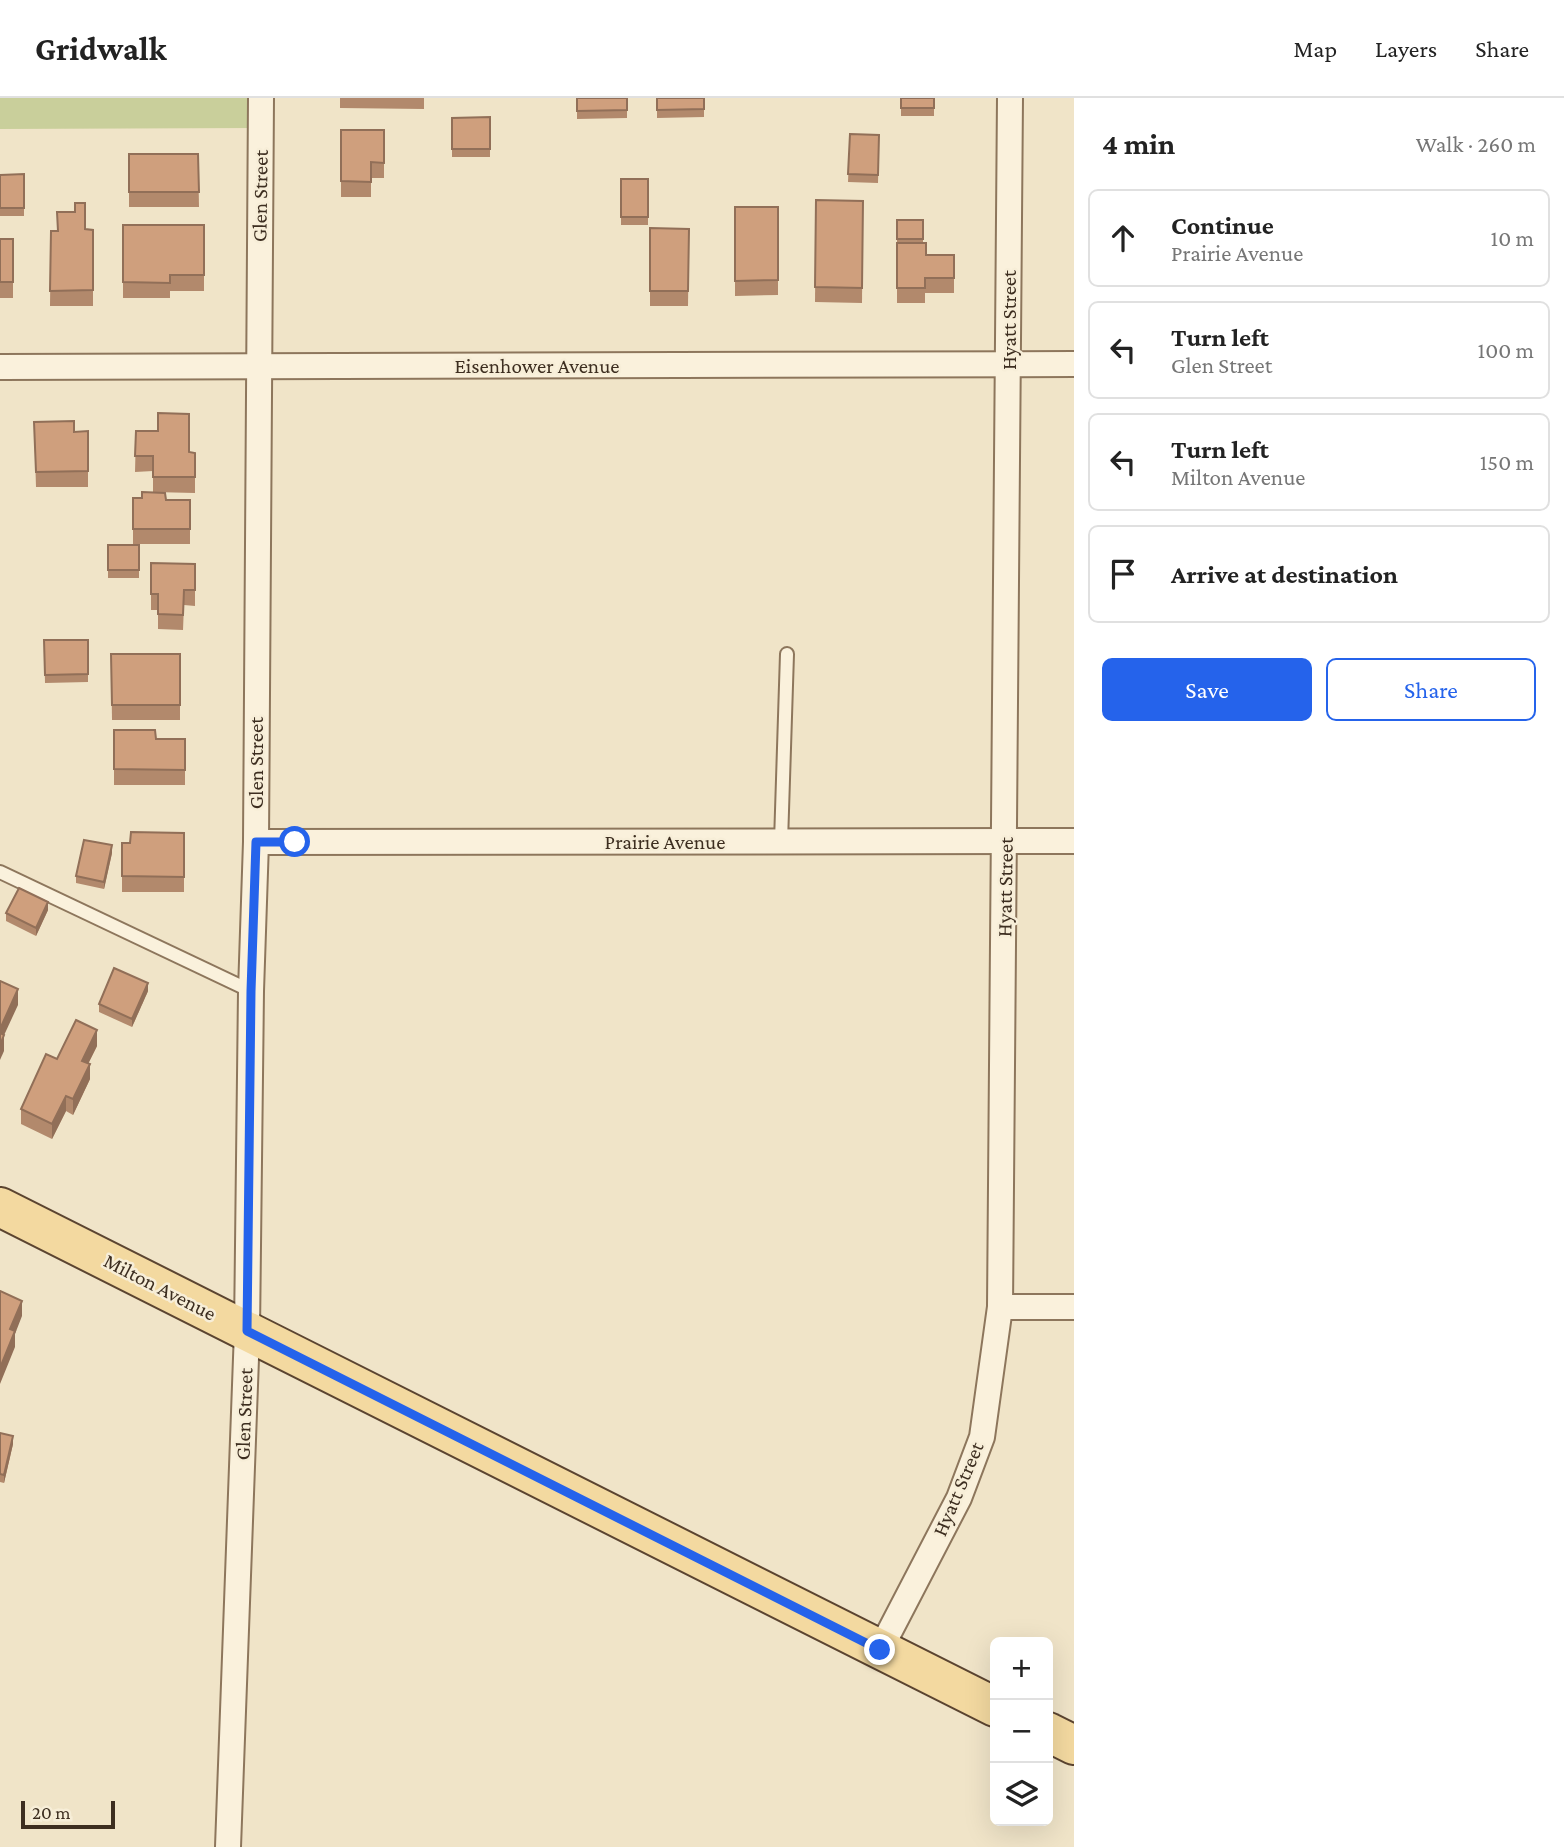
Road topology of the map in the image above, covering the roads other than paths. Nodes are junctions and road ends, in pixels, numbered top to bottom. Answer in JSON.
{"nodes":[{"id":1,"x":261,"y":98,"type":"edge"},
{"id":2,"x":1010,"y":98,"type":"edge"},
{"id":3,"x":1074,"y":364,"type":"edge"},
{"id":4,"x":1009,"y":365,"type":"junction"},
{"id":5,"x":0,"y":367,"type":"edge"},
{"id":6,"x":259,"y":367,"type":"junction"},
{"id":7,"x":787,"y":654,"type":"dead end"},
{"id":8,"x":1074,"y":841,"type":"edge"},
{"id":9,"x":256,"y":842,"type":"junction"},
{"id":10,"x":781,"y":842,"type":"junction"},
{"id":11,"x":1006,"y":842,"type":"junction"},
{"id":12,"x":0,"y":872,"type":"edge"},
{"id":13,"x":251,"y":991,"type":"junction"},
{"id":14,"x":0,"y":1207,"type":"edge"},
{"id":15,"x":1000,"y":1307,"type":"junction"},
{"id":16,"x":1074,"y":1307,"type":"edge"},
{"id":17,"x":247,"y":1331,"type":"junction"},
{"id":18,"x":880,"y":1650,"type":"junction"},
{"id":19,"x":990,"y":1705,"type":"edge"},
{"id":20,"x":1053,"y":1734,"type":"edge"},
{"id":21,"x":1074,"y":1745,"type":"edge"},
{"id":22,"x":228,"y":1847,"type":"edge"}],
"edges":[{"from":1,"to":6,"type":"street","name":"Glen Street"},
{"from":2,"to":4,"type":"street","name":"Hyatt Street"},
{"from":3,"to":4,"type":"street","name":"Eisenhower Avenue"},
{"from":4,"to":6,"type":"street","name":"Eisenhower Avenue"},
{"from":4,"to":11,"type":"street","name":"Hyatt Street"},
{"from":5,"to":6,"type":"street","name":"Eisenhower Avenue"},
{"from":6,"to":9,"type":"street","name":"Glen Street"},
{"from":7,"to":10,"type":"lane"},
{"from":8,"to":11,"type":"street","name":"Prairie Avenue"},
{"from":9,"to":10,"type":"street","name":"Prairie Avenue"},
{"from":9,"to":13,"type":"street","name":"Glen Street"},
{"from":10,"to":11,"type":"street","name":"Prairie Avenue"},
{"from":11,"to":15,"type":"street","name":"Hyatt Street"},
{"from":12,"to":13,"type":"lane"},
{"from":13,"to":17,"type":"street","name":"Glen Street"},
{"from":14,"to":17,"type":"main road","name":"Milton Avenue"},
{"from":15,"to":16,"type":"street"},
{"from":15,"to":18,"type":"street","name":"Hyatt Street"},
{"from":17,"to":18,"type":"main road","name":"Milton Avenue"},
{"from":17,"to":22,"type":"street","name":"Glen Street"},
{"from":18,"to":19,"type":"main road","name":"Milton Avenue"},
{"from":20,"to":21,"type":"main road"}]}
